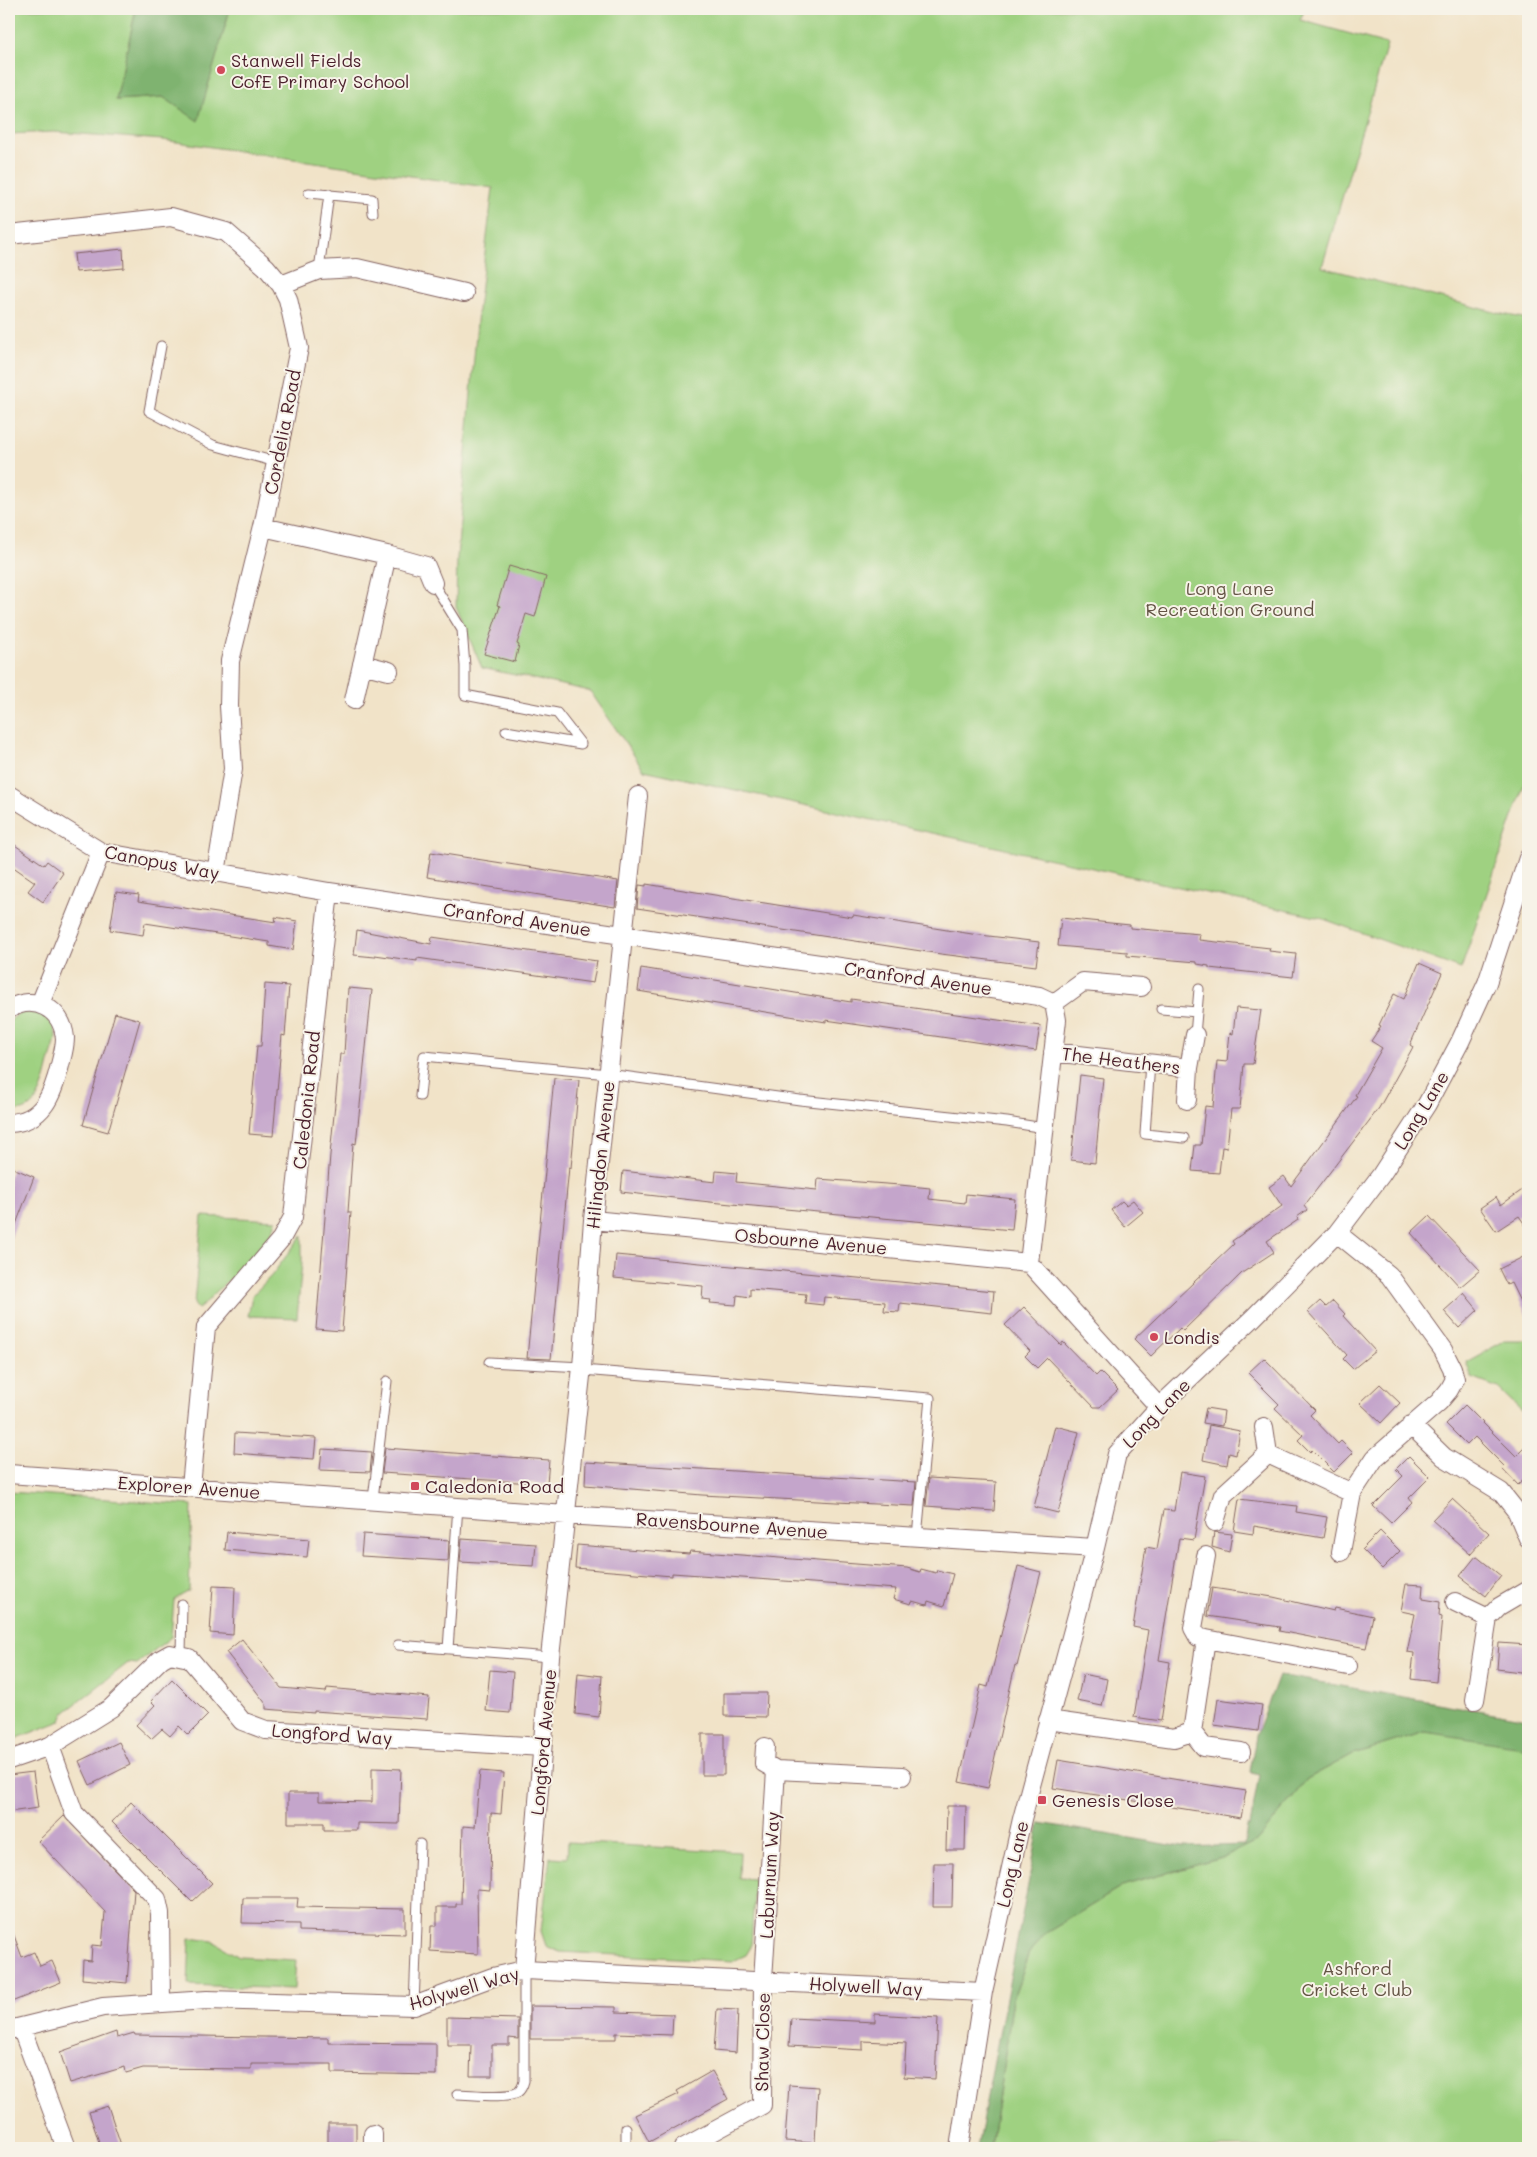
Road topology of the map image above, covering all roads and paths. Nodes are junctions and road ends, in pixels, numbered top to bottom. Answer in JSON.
{"nodes":[{"id":1,"x":309,"y":193,"type":"dead end"},
{"id":2,"x":329,"y":194,"type":"junction"},
{"id":3,"x":372,"y":213,"type":"dead end"},
{"id":4,"x":9,"y":234,"type":"edge"},
{"id":5,"x":320,"y":270,"type":"junction"},
{"id":6,"x":281,"y":285,"type":"junction"},
{"id":7,"x":464,"y":293,"type":"dead end"},
{"id":8,"x":161,"y":346,"type":"dead end"},
{"id":9,"x":276,"y":462,"type":"junction"},
{"id":10,"x":263,"y":527,"type":"junction"},
{"id":11,"x":388,"y":555,"type":"junction"},
{"id":12,"x":433,"y":583,"type":"joint"},
{"id":13,"x":362,"y":664,"type":"junction"},
{"id":14,"x":389,"y":671,"type":"dead end"},
{"id":15,"x":354,"y":700,"type":"dead end"},
{"id":16,"x":506,"y":731,"type":"dead end"},
{"id":17,"x":9,"y":795,"type":"edge"},
{"id":18,"x":638,"y":796,"type":"dead end"},
{"id":19,"x":101,"y":852,"type":"junction"},
{"id":20,"x":1528,"y":858,"type":"edge"},
{"id":21,"x":216,"y":873,"type":"junction"},
{"id":22,"x":330,"y":892,"type":"junction"},
{"id":23,"x":624,"y":934,"type":"junction"},
{"id":24,"x":1141,"y":987,"type":"dead end"},
{"id":25,"x":1199,"y":989,"type":"dead end"},
{"id":26,"x":1054,"y":1002,"type":"junction"},
{"id":27,"x":40,"y":1004,"type":"junction"},
{"id":28,"x":9,"y":1009,"type":"edge"},
{"id":29,"x":1161,"y":1009,"type":"dead end"},
{"id":30,"x":1197,"y":1012,"type":"junction"},
{"id":31,"x":1195,"y":1035,"type":"joint"},
{"id":32,"x":1053,"y":1052,"type":"junction"},
{"id":33,"x":1150,"y":1063,"type":"junction"},
{"id":34,"x":1189,"y":1068,"type":"junction"},
{"id":35,"x":608,"y":1074,"type":"junction"},
{"id":36,"x":420,"y":1096,"type":"dead end"},
{"id":37,"x":1187,"y":1100,"type":"dead end"},
{"id":38,"x":9,"y":1123,"type":"edge"},
{"id":39,"x":1044,"y":1128,"type":"junction"},
{"id":40,"x":1184,"y":1138,"type":"dead end"},
{"id":41,"x":593,"y":1220,"type":"junction"},
{"id":42,"x":1337,"y":1233,"type":"junction"},
{"id":43,"x":1029,"y":1263,"type":"junction"},
{"id":44,"x":489,"y":1362,"type":"dead end"},
{"id":45,"x":582,"y":1369,"type":"junction"},
{"id":46,"x":387,"y":1381,"type":"dead end"},
{"id":47,"x":1159,"y":1407,"type":"junction"},
{"id":48,"x":1411,"y":1425,"type":"junction"},
{"id":49,"x":1264,"y":1427,"type":"dead end"},
{"id":50,"x":1268,"y":1454,"type":"junction"},
{"id":51,"x":9,"y":1474,"type":"edge"},
{"id":52,"x":192,"y":1487,"type":"junction"},
{"id":53,"x":1352,"y":1493,"type":"junction"},
{"id":54,"x":372,"y":1499,"type":"junction"},
{"id":55,"x":458,"y":1506,"type":"junction"},
{"id":56,"x":566,"y":1515,"type":"junction"},
{"id":57,"x":1216,"y":1522,"type":"dead end"},
{"id":58,"x":917,"y":1537,"type":"junction"},
{"id":59,"x":1528,"y":1538,"type":"edge"},
{"id":60,"x":1095,"y":1548,"type":"junction"},
{"id":61,"x":1341,"y":1552,"type":"dead end"},
{"id":62,"x":1206,"y":1556,"type":"dead end"},
{"id":63,"x":1528,"y":1590,"type":"edge"},
{"id":64,"x":1455,"y":1602,"type":"dead end"},
{"id":65,"x":182,"y":1604,"type":"dead end"},
{"id":66,"x":1488,"y":1618,"type":"junction"},
{"id":67,"x":1206,"y":1639,"type":"junction"},
{"id":68,"x":398,"y":1645,"type":"dead end"},
{"id":69,"x":448,"y":1650,"type":"junction"},
{"id":70,"x":181,"y":1655,"type":"junction"},
{"id":71,"x":550,"y":1657,"type":"junction"},
{"id":72,"x":1348,"y":1666,"type":"dead end"},
{"id":73,"x":1475,"y":1700,"type":"dead end"},
{"id":74,"x":1048,"y":1720,"type":"junction"},
{"id":75,"x":1192,"y":1732,"type":"junction"},
{"id":76,"x":50,"y":1746,"type":"junction"},
{"id":77,"x":542,"y":1746,"type":"junction"},
{"id":78,"x":764,"y":1746,"type":"dead end"},
{"id":79,"x":1241,"y":1752,"type":"dead end"},
{"id":80,"x":9,"y":1760,"type":"edge"},
{"id":81,"x":776,"y":1770,"type":"junction"},
{"id":82,"x":902,"y":1776,"type":"dead end"},
{"id":83,"x":420,"y":1844,"type":"dead end"},
{"id":84,"x":524,"y":1970,"type":"junction"},
{"id":85,"x":763,"y":1980,"type":"junction"},
{"id":86,"x":983,"y":1992,"type":"junction"},
{"id":87,"x":161,"y":2003,"type":"junction"},
{"id":88,"x":414,"y":2006,"type":"junction"},
{"id":89,"x":15,"y":2029,"type":"edge"},
{"id":90,"x":458,"y":2094,"type":"dead end"},
{"id":91,"x":626,"y":2128,"type":"dead end"},
{"id":92,"x":66,"y":2148,"type":"edge"},
{"id":93,"x":626,"y":2148,"type":"edge"},
{"id":94,"x":683,"y":2148,"type":"edge"},
{"id":95,"x":959,"y":2148,"type":"edge"}],
"edges":[{"from":1,"to":2,"type":"lane"},
{"from":2,"to":3,"type":"lane"},
{"from":2,"to":5,"type":"lane"},
{"from":4,"to":6,"type":"street","name":"Cordelia Road"},
{"from":5,"to":6,"type":"street"},
{"from":5,"to":7,"type":"street"},
{"from":6,"to":9,"type":"street","name":"Cordelia Road"},
{"from":8,"to":9,"type":"lane"},
{"from":9,"to":10,"type":"street","name":"Cordelia Road"},
{"from":10,"to":11,"type":"street"},
{"from":10,"to":21,"type":"street","name":"Cordelia Road"},
{"from":11,"to":12,"type":"street"},
{"from":11,"to":13,"type":"street"},
{"from":12,"to":16,"type":"lane"},
{"from":13,"to":14,"type":"street"},
{"from":13,"to":15,"type":"street"},
{"from":17,"to":19,"type":"street","name":"Canopus Way"},
{"from":18,"to":23,"type":"street","name":"Hilingdon Avenue"},
{"from":19,"to":21,"type":"street","name":"Canopus Way"},
{"from":19,"to":27,"type":"street"},
{"from":20,"to":42,"type":"street","name":"Long Lane"},
{"from":21,"to":22,"type":"street","name":"Canopus Way"},
{"from":22,"to":23,"type":"street","name":"Cranford Avenue"},
{"from":22,"to":52,"type":"street","name":"Caledonia Road"},
{"from":23,"to":26,"type":"street","name":"Cranford Avenue"},
{"from":23,"to":35,"type":"street","name":"Hilingdon Avenue"},
{"from":24,"to":26,"type":"street"},
{"from":25,"to":30,"type":"lane"},
{"from":26,"to":32,"type":"street"},
{"from":27,"to":28,"type":"street"},
{"from":27,"to":38,"type":"street"},
{"from":29,"to":30,"type":"lane"},
{"from":30,"to":31,"type":"lane"},
{"from":31,"to":34,"type":"street","name":"The Heathers"},
{"from":32,"to":33,"type":"street","name":"The Heathers"},
{"from":32,"to":39,"type":"street"},
{"from":33,"to":34,"type":"street","name":"The Heathers"},
{"from":33,"to":40,"type":"lane"},
{"from":34,"to":37,"type":"street","name":"The Heathers"},
{"from":35,"to":36,"type":"lane"},
{"from":35,"to":39,"type":"lane"},
{"from":35,"to":41,"type":"street","name":"Hilingdon Avenue"},
{"from":39,"to":43,"type":"street"},
{"from":41,"to":43,"type":"street","name":"Osbourne Avenue"},
{"from":41,"to":45,"type":"street","name":"Hilingdon Avenue"},
{"from":42,"to":47,"type":"street","name":"Long Lane"},
{"from":42,"to":48,"type":"street"},
{"from":43,"to":47,"type":"street"},
{"from":44,"to":45,"type":"lane"},
{"from":45,"to":56,"type":"street","name":"Hilingdon Avenue"},
{"from":45,"to":58,"type":"lane"},
{"from":46,"to":54,"type":"lane"},
{"from":47,"to":60,"type":"street","name":"Long Lane"},
{"from":48,"to":53,"type":"street"},
{"from":48,"to":59,"type":"street"},
{"from":49,"to":50,"type":"street"},
{"from":50,"to":53,"type":"street"},
{"from":50,"to":57,"type":"street"},
{"from":51,"to":52,"type":"street","name":"Explorer Avenue"},
{"from":52,"to":54,"type":"street","name":"Explorer Avenue"},
{"from":53,"to":61,"type":"street"},
{"from":54,"to":55,"type":"street","name":"Ravensbourne Avenue"},
{"from":55,"to":56,"type":"street","name":"Ravensbourne Avenue"},
{"from":55,"to":69,"type":"lane"},
{"from":56,"to":58,"type":"street","name":"Ravensbourne Avenue"},
{"from":56,"to":71,"type":"street","name":"Longford Avenue"},
{"from":58,"to":60,"type":"street","name":"Ravensbourne Avenue"},
{"from":60,"to":74,"type":"street","name":"Long Lane"},
{"from":62,"to":67,"type":"street"},
{"from":63,"to":66,"type":"street"},
{"from":64,"to":66,"type":"street"},
{"from":65,"to":70,"type":"lane"},
{"from":66,"to":73,"type":"street"},
{"from":67,"to":72,"type":"street"},
{"from":67,"to":75,"type":"street"},
{"from":68,"to":69,"type":"lane"},
{"from":69,"to":71,"type":"lane"},
{"from":70,"to":76,"type":"street"},
{"from":70,"to":77,"type":"street","name":"Longford Way"},
{"from":71,"to":77,"type":"street","name":"Longford Avenue"},
{"from":74,"to":75,"type":"street"},
{"from":74,"to":86,"type":"street","name":"Long Lane"},
{"from":75,"to":79,"type":"street"},
{"from":76,"to":80,"type":"street"},
{"from":76,"to":87,"type":"street"},
{"from":77,"to":84,"type":"street","name":"Longford Avenue"},
{"from":78,"to":81,"type":"street"},
{"from":81,"to":82,"type":"street"},
{"from":81,"to":85,"type":"street","name":"Laburnum Way"},
{"from":83,"to":88,"type":"lane"},
{"from":84,"to":85,"type":"street","name":"Holywell Way"},
{"from":84,"to":88,"type":"street","name":"Holywell Way"},
{"from":84,"to":90,"type":"lane"},
{"from":85,"to":86,"type":"street","name":"Holywell Way"},
{"from":85,"to":94,"type":"street","name":"Shaw Close"},
{"from":86,"to":95,"type":"street","name":"Long Lane"},
{"from":87,"to":88,"type":"street","name":"Holywell Way"},
{"from":87,"to":89,"type":"street","name":"Holywell Way"},
{"from":89,"to":92,"type":"street"},
{"from":91,"to":93,"type":"lane"}]}
